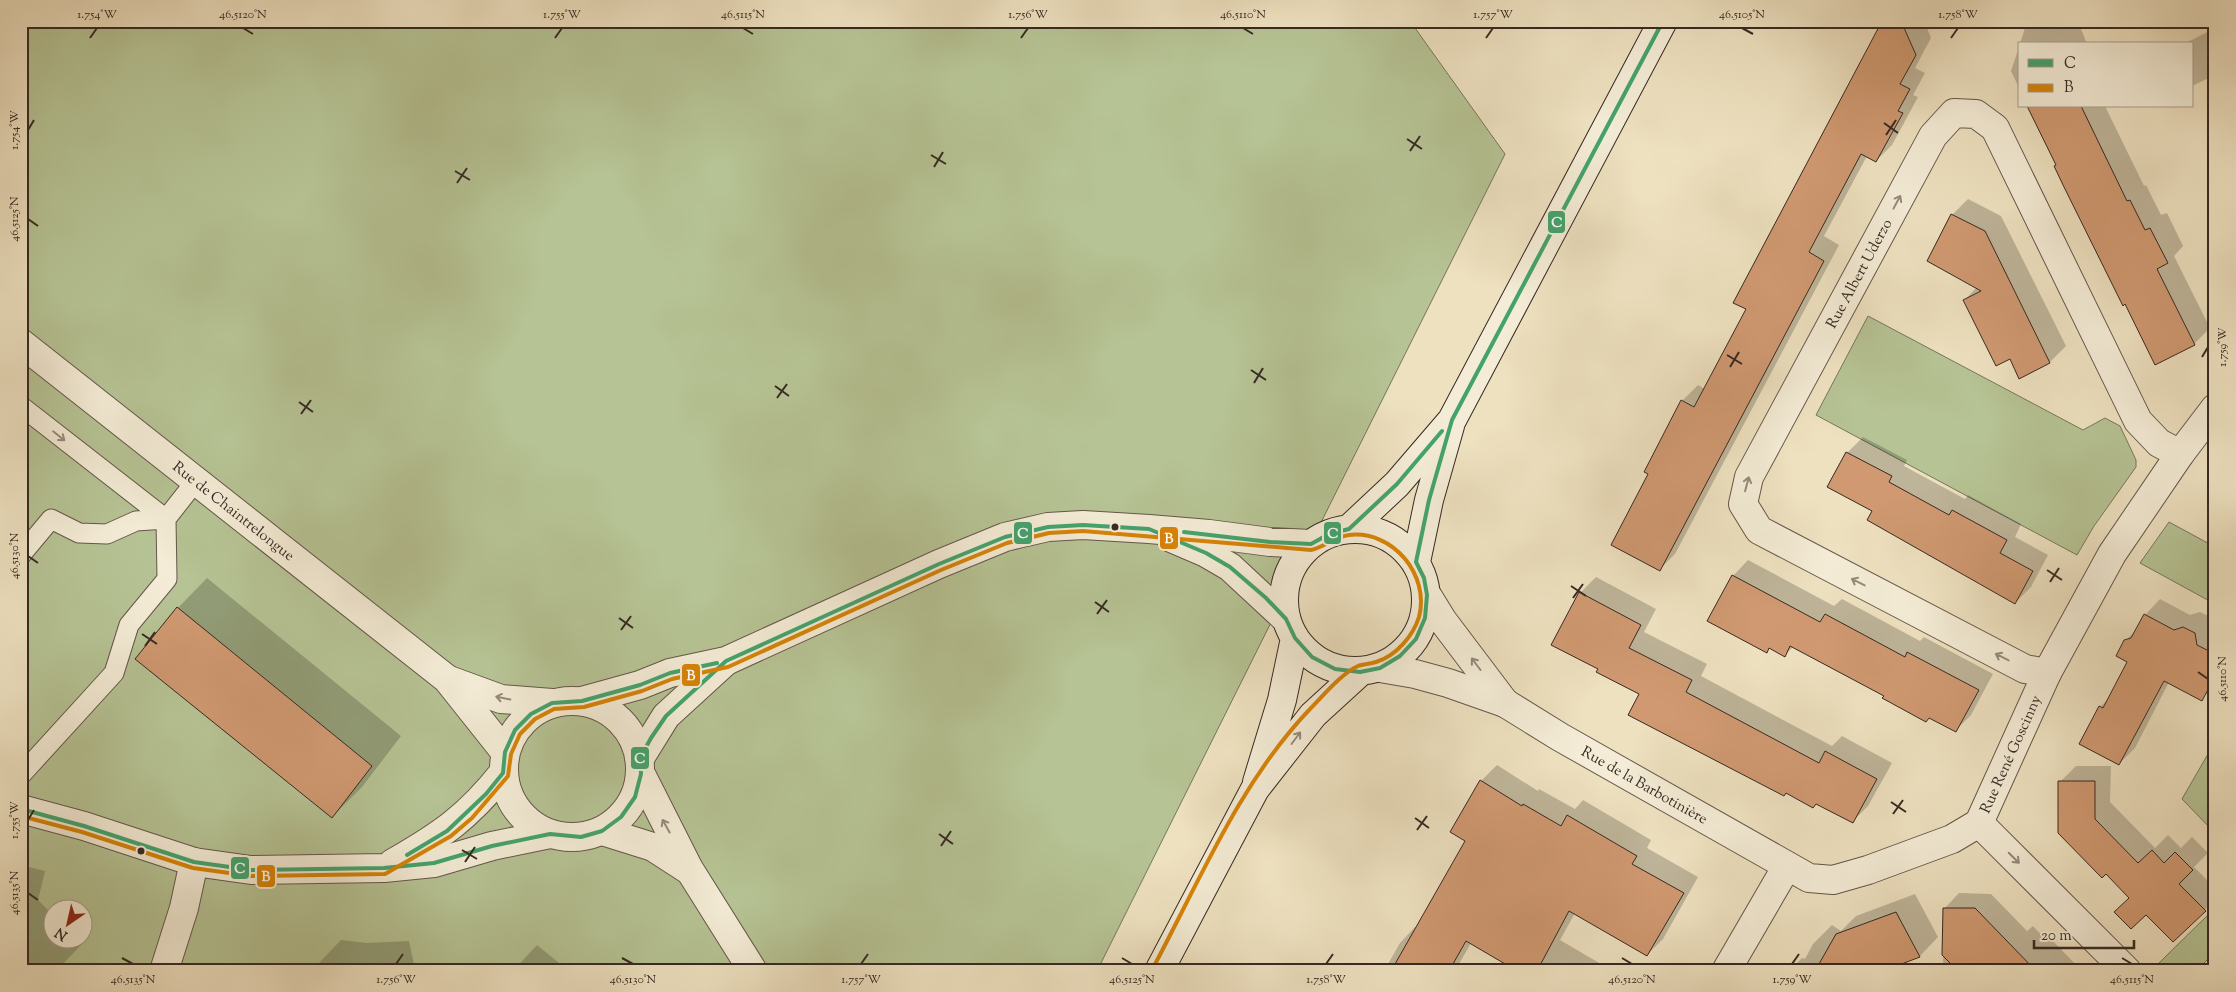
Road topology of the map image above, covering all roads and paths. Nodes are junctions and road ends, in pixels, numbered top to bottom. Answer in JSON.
{"nodes":[{"id":1,"x":1663,"y":21,"type":"edge"},
{"id":2,"x":21,"y":343,"type":"edge"},
{"id":3,"x":21,"y":406,"type":"edge"},
{"id":4,"x":2215,"y":408,"type":"edge"},
{"id":5,"x":1452,"y":420,"type":"junction"},
{"id":6,"x":2180,"y":454,"type":"junction"},
{"id":7,"x":195,"y":482,"type":"junction"},
{"id":8,"x":166,"y":519,"type":"junction"},
{"id":9,"x":1149,"y":529,"type":"junction"},
{"id":10,"x":1349,"y":529,"type":"junction"},
{"id":11,"x":1311,"y":544,"type":"junction"},
{"id":12,"x":21,"y":554,"type":"edge"},
{"id":13,"x":1416,"y":562,"type":"junction"},
{"id":14,"x":1427,"y":596,"type":"junction"},
{"id":15,"x":1290,"y":628,"type":"junction"},
{"id":16,"x":726,"y":661,"type":"junction"},
{"id":17,"x":1370,"y":670,"type":"junction"},
{"id":18,"x":2047,"y":673,"type":"junction"},
{"id":19,"x":447,"y":679,"type":"junction"},
{"id":20,"x":582,"y":701,"type":"junction"},
{"id":21,"x":552,"y":703,"type":"junction"},
{"id":22,"x":1505,"y":703,"type":"junction"},
{"id":23,"x":504,"y":762,"type":"junction"},
{"id":24,"x":640,"y":766,"type":"junction"},
{"id":25,"x":21,"y":775,"type":"edge"},
{"id":26,"x":1255,"y":789,"type":"junction"},
{"id":27,"x":21,"y":809,"type":"edge"},
{"id":28,"x":1979,"y":823,"type":"junction"},
{"id":29,"x":602,"y":831,"type":"junction"},
{"id":30,"x":550,"y":834,"type":"junction"},
{"id":31,"x":194,"y":862,"type":"junction"},
{"id":32,"x":1787,"y":866,"type":"junction"},
{"id":33,"x":384,"y":868,"type":"junction"},
{"id":34,"x":689,"y":870,"type":"junction"},
{"id":35,"x":164,"y":971,"type":"edge"},
{"id":36,"x":753,"y":971,"type":"edge"},
{"id":37,"x":1159,"y":971,"type":"edge"},
{"id":38,"x":1726,"y":971,"type":"edge"},
{"id":39,"x":2127,"y":971,"type":"edge"}],
"edges":[{"from":1,"to":5,"type":"street"},
{"from":2,"to":7,"type":"street","name":"Rue de Chaintrelongue"},
{"from":3,"to":8,"type":"lane","one_way":true},
{"from":4,"to":6,"type":"street","name":"Rue René Goscinny"},
{"from":5,"to":10,"type":"street"},
{"from":5,"to":13,"type":"street"},
{"from":6,"to":18,"type":"street","name":"Rue René Goscinny"},
{"from":18,"to":6,"type":"street","name":"Rue Albert Uderzo","one_way":true},
{"from":7,"to":8,"type":"lane"},
{"from":7,"to":19,"type":"street","name":"Rue de Chaintrelongue"},
{"from":8,"to":12,"type":"lane"},
{"from":8,"to":25,"type":"lane"},
{"from":9,"to":11,"type":"street"},
{"from":9,"to":15,"type":"street"},
{"from":9,"to":16,"type":"street"},
{"from":10,"to":11,"type":"street"},
{"from":10,"to":13,"type":"street"},
{"from":11,"to":15,"type":"street"},
{"from":13,"to":14,"type":"street"},
{"from":14,"to":17,"type":"street"},
{"from":22,"to":14,"type":"street","name":"Rue de la Barbotinière","one_way":true},
{"from":15,"to":17,"type":"street"},
{"from":15,"to":26,"type":"street"},
{"from":16,"to":20,"type":"street"},
{"from":16,"to":24,"type":"street"},
{"from":17,"to":22,"type":"street","name":"Rue de la Barbotinière"},
{"from":26,"to":17,"type":"street","one_way":true},
{"from":18,"to":28,"type":"street","name":"Rue René Goscinny"},
{"from":21,"to":19,"type":"street","name":"Rue de Chaintrelongue","one_way":true},
{"from":19,"to":23,"type":"street","name":"Rue de Chaintrelongue"},
{"from":20,"to":21,"type":"street"},
{"from":20,"to":24,"type":"street"},
{"from":21,"to":23,"type":"street"},
{"from":22,"to":32,"type":"street","name":"Rue de la Barbotinière"},
{"from":23,"to":30,"type":"street"},
{"from":23,"to":33,"type":"street"},
{"from":24,"to":29,"type":"street"},
{"from":34,"to":24,"type":"street","one_way":true},
{"from":26,"to":37,"type":"street"},
{"from":27,"to":31,"type":"street"},
{"from":28,"to":32,"type":"street","name":"Rue René Goscinny"},
{"from":28,"to":39,"type":"street","one_way":true},
{"from":29,"to":30,"type":"street"},
{"from":29,"to":34,"type":"street"},
{"from":30,"to":33,"type":"street"},
{"from":31,"to":33,"type":"street"},
{"from":31,"to":35,"type":"street"},
{"from":32,"to":38,"type":"street"},
{"from":34,"to":36,"type":"street"}]}
